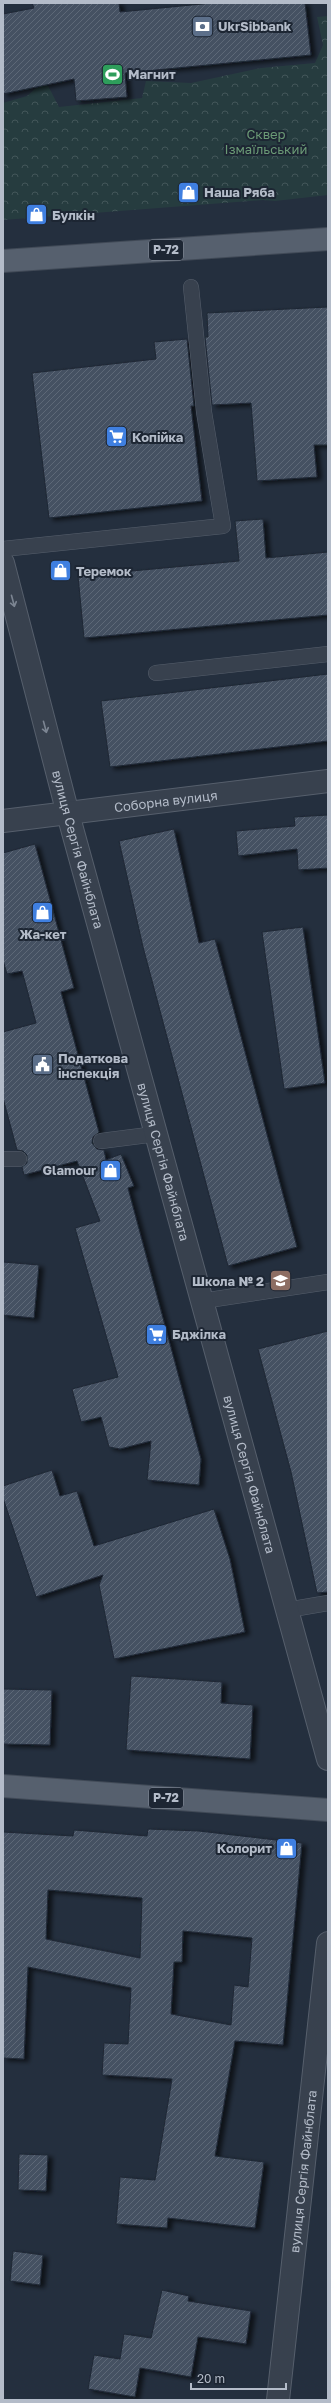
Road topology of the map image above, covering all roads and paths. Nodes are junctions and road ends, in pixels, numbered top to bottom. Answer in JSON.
{"nodes":[{"id":1,"x":328,"y":239,"type":"edge"},
{"id":2,"x":3,"y":261,"type":"edge"},
{"id":3,"x":191,"y":287,"type":"dead end"},
{"id":4,"x":3,"y":549,"type":"edge"},
{"id":5,"x":3,"y":563,"type":"edge"},
{"id":6,"x":328,"y":654,"type":"edge"},
{"id":7,"x":156,"y":673,"type":"dead end"},
{"id":8,"x":328,"y":780,"type":"edge"},
{"id":9,"x":68,"y":814,"type":"junction"},
{"id":10,"x":3,"y":821,"type":"edge"},
{"id":11,"x":156,"y":1134,"type":"junction"},
{"id":12,"x":101,"y":1141,"type":"dead end"},
{"id":13,"x":3,"y":1159,"type":"edge"},
{"id":14,"x":19,"y":1159,"type":"dead end"},
{"id":15,"x":328,"y":1282,"type":"edge"},
{"id":16,"x":202,"y":1301,"type":"junction"},
{"id":17,"x":328,"y":1603,"type":"edge"},
{"id":18,"x":287,"y":1610,"type":"junction"},
{"id":19,"x":328,"y":1759,"type":"edge"},
{"id":20,"x":3,"y":1786,"type":"edge"},
{"id":21,"x":328,"y":1810,"type":"edge"},
{"id":22,"x":328,"y":1943,"type":"edge"},
{"id":23,"x":278,"y":2400,"type":"edge"}],
"edges":[{"from":1,"to":2,"type":"main road","number":"Р-72"},
{"from":3,"to":4,"type":"lane"},
{"from":5,"to":9,"type":"street","name":"вулиця Сергія Файнблата","one_way":true},
{"from":6,"to":7,"type":"lane"},
{"from":8,"to":9,"type":"street","name":"Соборна вулиця"},
{"from":9,"to":10,"type":"street","name":"Соборна вулиця"},
{"from":9,"to":11,"type":"street","name":"вулиця Сергія Файнблата"},
{"from":11,"to":12,"type":"lane"},
{"from":11,"to":16,"type":"street","name":"вулиця Сергія Файнблата"},
{"from":13,"to":14,"type":"lane"},
{"from":15,"to":16,"type":"lane"},
{"from":16,"to":18,"type":"street","name":"вулиця Сергія Файнблата"},
{"from":17,"to":18,"type":"lane"},
{"from":18,"to":19,"type":"street","name":"вулиця Сергія Файнблата"},
{"from":20,"to":21,"type":"main road","number":"Р-72"},
{"from":22,"to":23,"type":"street","name":"вулиця Сергія Файнблата"}]}
